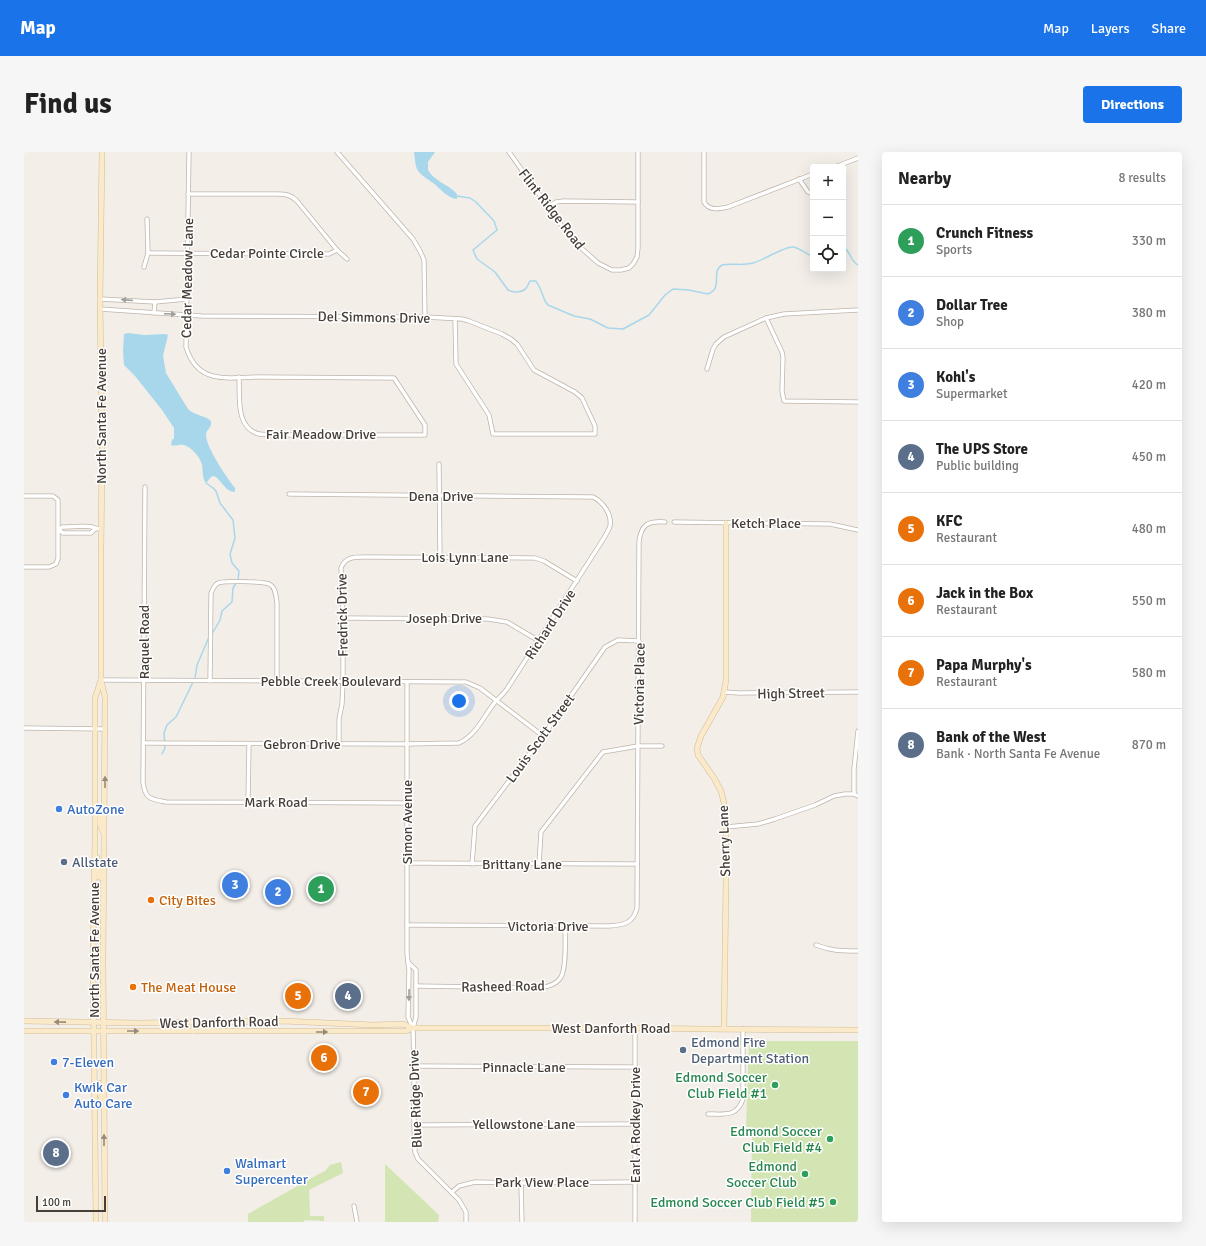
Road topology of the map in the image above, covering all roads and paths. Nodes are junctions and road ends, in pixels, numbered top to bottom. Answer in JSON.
{"nodes":[{"id":1,"x":102,"y":152,"type":"edge"},
{"id":2,"x":189,"y":152,"type":"edge"},
{"id":3,"x":337,"y":152,"type":"edge"},
{"id":4,"x":508,"y":152,"type":"edge"},
{"id":5,"x":638,"y":152,"type":"edge"},
{"id":6,"x":704,"y":152,"type":"edge"},
{"id":7,"x":858,"y":158,"type":"edge"},
{"id":8,"x":843,"y":164,"type":"edge"},
{"id":9,"x":810,"y":175,"type":"edge"},
{"id":10,"x":799,"y":179,"type":"junction"},
{"id":11,"x":810,"y":193,"type":"edge"},
{"id":12,"x":188,"y":194,"type":"junction"},
{"id":13,"x":638,"y":202,"type":"junction"},
{"id":14,"x":548,"y":207,"type":"junction"},
{"id":15,"x":147,"y":218,"type":"dead end"},
{"id":16,"x":337,"y":250,"type":"junction"},
{"id":17,"x":148,"y":253,"type":"junction"},
{"id":18,"x":187,"y":254,"type":"junction"},
{"id":19,"x":347,"y":259,"type":"dead end"},
{"id":20,"x":144,"y":267,"type":"dead end"},
{"id":21,"x":100,"y":298,"type":"junction"},
{"id":22,"x":187,"y":299,"type":"junction"},
{"id":23,"x":155,"y":302,"type":"junction"},
{"id":24,"x":100,"y":309,"type":"junction"},
{"id":25,"x":858,"y":310,"type":"edge"},
{"id":26,"x":154,"y":313,"type":"junction"},
{"id":27,"x":187,"y":314,"type":"junction"},
{"id":28,"x":425,"y":317,"type":"junction"},
{"id":29,"x":766,"y":318,"type":"junction"},
{"id":30,"x":455,"y":319,"type":"junction"},
{"id":31,"x":707,"y":369,"type":"dead end"},
{"id":32,"x":239,"y":377,"type":"junction"},
{"id":33,"x":858,"y":402,"type":"edge"},
{"id":34,"x":425,"y":435,"type":"joint"},
{"id":35,"x":439,"y":464,"type":"dead end"},
{"id":36,"x":145,"y":487,"type":"dead end"},
{"id":37,"x":289,"y":494,"type":"dead end"},
{"id":38,"x":24,"y":496,"type":"edge"},
{"id":39,"x":439,"y":496,"type":"junction"},
{"id":40,"x":592,"y":497,"type":"joint"},
{"id":41,"x":665,"y":522,"type":"dead end"},
{"id":42,"x":674,"y":522,"type":"dead end"},
{"id":43,"x":726,"y":523,"type":"junction"},
{"id":44,"x":74,"y":527,"type":"junction"},
{"id":45,"x":95,"y":529,"type":"junction"},
{"id":46,"x":101,"y":529,"type":"junction"},
{"id":47,"x":59,"y":530,"type":"junction"},
{"id":48,"x":858,"y":530,"type":"edge"},
{"id":49,"x":74,"y":533,"type":"junction"},
{"id":50,"x":440,"y":558,"type":"junction"},
{"id":51,"x":346,"y":559,"type":"joint"},
{"id":52,"x":24,"y":567,"type":"edge"},
{"id":53,"x":577,"y":581,"type":"junction"},
{"id":54,"x":343,"y":618,"type":"junction"},
{"id":55,"x":539,"y":641,"type":"junction"},
{"id":56,"x":639,"y":641,"type":"junction"},
{"id":57,"x":101,"y":680,"type":"junction"},
{"id":58,"x":143,"y":680,"type":"junction"},
{"id":59,"x":210,"y":681,"type":"junction"},
{"id":60,"x":277,"y":681,"type":"junction"},
{"id":61,"x":343,"y":681,"type":"junction"},
{"id":62,"x":407,"y":682,"type":"junction"},
{"id":63,"x":724,"y":692,"type":"junction"},
{"id":64,"x":858,"y":692,"type":"edge"},
{"id":65,"x":496,"y":701,"type":"junction"},
{"id":66,"x":24,"y":728,"type":"edge"},
{"id":67,"x":95,"y":729,"type":"junction"},
{"id":68,"x":105,"y":729,"type":"junction"},
{"id":69,"x":858,"y":731,"type":"edge"},
{"id":70,"x":543,"y":736,"type":"junction"},
{"id":71,"x":144,"y":743,"type":"junction"},
{"id":72,"x":459,"y":743,"type":"joint"},
{"id":73,"x":249,"y":744,"type":"junction"},
{"id":74,"x":339,"y":744,"type":"junction"},
{"id":75,"x":407,"y":744,"type":"junction"},
{"id":76,"x":638,"y":746,"type":"junction"},
{"id":77,"x":662,"y":746,"type":"dead end"},
{"id":78,"x":854,"y":794,"type":"junction"},
{"id":79,"x":147,"y":796,"type":"joint"},
{"id":80,"x":858,"y":796,"type":"edge"},
{"id":81,"x":248,"y":802,"type":"junction"},
{"id":82,"x":407,"y":803,"type":"junction"},
{"id":83,"x":95,"y":811,"type":"junction"},
{"id":84,"x":726,"y":827,"type":"junction"},
{"id":85,"x":105,"y":834,"type":"junction"},
{"id":86,"x":95,"y":852,"type":"junction"},
{"id":87,"x":407,"y":863,"type":"junction"},
{"id":88,"x":472,"y":864,"type":"junction"},
{"id":89,"x":539,"y":864,"type":"junction"},
{"id":90,"x":637,"y":864,"type":"junction"},
{"id":91,"x":104,"y":878,"type":"junction"},
{"id":92,"x":407,"y":924,"type":"junction"},
{"id":93,"x":565,"y":926,"type":"junction"},
{"id":94,"x":816,"y":945,"type":"dead end"},
{"id":95,"x":858,"y":952,"type":"edge"},
{"id":96,"x":408,"y":962,"type":"junction"},
{"id":97,"x":416,"y":986,"type":"junction"},
{"id":98,"x":24,"y":1021,"type":"edge"},
{"id":99,"x":224,"y":1021,"type":"junction"},
{"id":100,"x":94,"y":1022,"type":"junction"},
{"id":101,"x":104,"y":1022,"type":"junction"},
{"id":102,"x":413,"y":1028,"type":"junction"},
{"id":103,"x":634,"y":1028,"type":"junction"},
{"id":104,"x":724,"y":1029,"type":"junction"},
{"id":105,"x":743,"y":1029,"type":"junction"},
{"id":106,"x":24,"y":1030,"type":"edge"},
{"id":107,"x":858,"y":1030,"type":"edge"},
{"id":108,"x":193,"y":1031,"type":"junction"},
{"id":109,"x":94,"y":1032,"type":"junction"},
{"id":110,"x":104,"y":1032,"type":"junction"},
{"id":111,"x":414,"y":1066,"type":"junction"},
{"id":112,"x":634,"y":1067,"type":"junction"},
{"id":113,"x":94,"y":1083,"type":"junction"},
{"id":114,"x":104,"y":1105,"type":"junction"},
{"id":115,"x":708,"y":1114,"type":"dead end"},
{"id":116,"x":635,"y":1124,"type":"junction"},
{"id":117,"x":414,"y":1125,"type":"junction"},
{"id":118,"x":635,"y":1182,"type":"junction"},
{"id":119,"x":522,"y":1183,"type":"junction"},
{"id":120,"x":452,"y":1192,"type":"junction"},
{"id":121,"x":354,"y":1206,"type":"dead end"},
{"id":122,"x":96,"y":1222,"type":"edge"},
{"id":123,"x":105,"y":1222,"type":"edge"},
{"id":124,"x":357,"y":1222,"type":"edge"},
{"id":125,"x":466,"y":1222,"type":"edge"},
{"id":126,"x":522,"y":1222,"type":"edge"},
{"id":127,"x":635,"y":1222,"type":"edge"}],
"edges":[{"from":1,"to":21,"type":"street","name":"North Santa Fe Avenue"},
{"from":2,"to":12,"type":"street","name":"Cedar Meadow Lane"},
{"from":3,"to":28,"type":"street"},
{"from":4,"to":14,"type":"street","name":"Flint Ridge Road"},
{"from":5,"to":13,"type":"street"},
{"from":6,"to":10,"type":"street"},
{"from":7,"to":8,"type":"street"},
{"from":9,"to":10,"type":"street"},
{"from":10,"to":11,"type":"street"},
{"from":12,"to":16,"type":"street"},
{"from":12,"to":18,"type":"street","name":"Cedar Meadow Lane"},
{"from":13,"to":14,"type":"street"},
{"from":13,"to":14,"type":"street","name":"Flint Ridge Road"},
{"from":15,"to":17,"type":"street"},
{"from":16,"to":18,"type":"street","name":"Cedar Pointe Circle"},
{"from":16,"to":19,"type":"street"},
{"from":17,"to":18,"type":"street","name":"Cedar Pointe Circle"},
{"from":17,"to":20,"type":"street"},
{"from":18,"to":22,"type":"street","name":"Cedar Meadow Lane"},
{"from":23,"to":21,"type":"street","one_way":true},
{"from":21,"to":24,"type":"street","name":"North Santa Fe Avenue"},
{"from":22,"to":23,"type":"street"},
{"from":22,"to":27,"type":"street","name":"Cedar Meadow Lane"},
{"from":23,"to":26,"type":"street"},
{"from":24,"to":26,"type":"street","name":"Del Simmons Drive"},
{"from":24,"to":46,"type":"street","name":"North Santa Fe Avenue"},
{"from":25,"to":29,"type":"street"},
{"from":26,"to":27,"type":"street","name":"Del Simmons Drive","one_way":true},
{"from":27,"to":28,"type":"street","name":"Del Simmons Drive"},
{"from":27,"to":32,"type":"street","name":"Cedar Meadow Lane"},
{"from":28,"to":30,"type":"street","name":"Del Simmons Drive"},
{"from":29,"to":31,"type":"street"},
{"from":29,"to":33,"type":"street"},
{"from":30,"to":30,"type":"street","name":"Del Simmons Drive"},
{"from":32,"to":34,"type":"street","name":"Cedar Meadow Lane"},
{"from":32,"to":34,"type":"street","name":"Fair Meadow Drive"},
{"from":35,"to":39,"type":"street"},
{"from":36,"to":58,"type":"street","name":"Raquel Road"},
{"from":37,"to":39,"type":"street","name":"Dena Drive"},
{"from":38,"to":47,"type":"street"},
{"from":39,"to":40,"type":"street","name":"Dena Drive"},
{"from":39,"to":50,"type":"street"},
{"from":40,"to":53,"type":"street","name":"Richard Drive"},
{"from":41,"to":56,"type":"street","name":"Victoria Place"},
{"from":42,"to":43,"type":"street","name":"Ketch Place"},
{"from":43,"to":48,"type":"street","name":"Ketch Place"},
{"from":43,"to":63,"type":"street","name":"Sherry Lane"},
{"from":44,"to":45,"type":"street"},
{"from":44,"to":47,"type":"street"},
{"from":44,"to":49,"type":"street"},
{"from":45,"to":46,"type":"street"},
{"from":45,"to":49,"type":"street"},
{"from":46,"to":57,"type":"street","name":"North Santa Fe Avenue"},
{"from":47,"to":49,"type":"street"},
{"from":47,"to":52,"type":"street"},
{"from":50,"to":51,"type":"street","name":"Lois Lynn Lane"},
{"from":50,"to":53,"type":"street","name":"Lois Lynn Lane"},
{"from":51,"to":54,"type":"street","name":"Fredrick Drive"},
{"from":53,"to":55,"type":"street","name":"Richard Drive"},
{"from":54,"to":55,"type":"street","name":"Joseph Drive"},
{"from":54,"to":61,"type":"street","name":"Fredrick Drive"},
{"from":55,"to":65,"type":"street","name":"Richard Drive"},
{"from":56,"to":70,"type":"street","name":"Louis Scott Street"},
{"from":56,"to":76,"type":"street","name":"Victoria Place"},
{"from":57,"to":58,"type":"street","name":"Pebble Creek Boulevard"},
{"from":57,"to":67,"type":"street","name":"North Santa Fe Avenue"},
{"from":57,"to":68,"type":"street","name":"North Santa Fe Avenue"},
{"from":58,"to":59,"type":"street","name":"Pebble Creek Boulevard"},
{"from":58,"to":71,"type":"street","name":"Raquel Road"},
{"from":59,"to":60,"type":"street","name":"Pebble Creek Boulevard"},
{"from":59,"to":60,"type":"street"},
{"from":60,"to":61,"type":"street","name":"Pebble Creek Boulevard"},
{"from":61,"to":62,"type":"street","name":"Pebble Creek Boulevard"},
{"from":61,"to":74,"type":"street","name":"Fredrick Drive"},
{"from":62,"to":65,"type":"street","name":"Pebble Creek Boulevard"},
{"from":62,"to":75,"type":"street","name":"Simon Avenue"},
{"from":63,"to":64,"type":"street","name":"High Street"},
{"from":63,"to":84,"type":"street","name":"Sherry Lane"},
{"from":65,"to":70,"type":"street","name":"Pebble Creek Boulevard"},
{"from":65,"to":72,"type":"street","name":"Richard Drive"},
{"from":66,"to":67,"type":"street"},
{"from":67,"to":68,"type":"street"},
{"from":67,"to":83,"type":"street","name":"North Santa Fe Avenue"},
{"from":85,"to":68,"type":"street","name":"North Santa Fe Avenue","one_way":true},
{"from":69,"to":78,"type":"street"},
{"from":70,"to":88,"type":"street","name":"Louis Scott Street"},
{"from":71,"to":73,"type":"street","name":"Gebron Drive"},
{"from":71,"to":79,"type":"street","name":"Raquel Road"},
{"from":72,"to":75,"type":"street","name":"Gebron Drive"},
{"from":73,"to":74,"type":"street","name":"Gebron Drive"},
{"from":73,"to":81,"type":"street"},
{"from":74,"to":75,"type":"street","name":"Gebron Drive"},
{"from":75,"to":82,"type":"street","name":"Simon Avenue"},
{"from":76,"to":77,"type":"street"},
{"from":76,"to":89,"type":"street"},
{"from":76,"to":90,"type":"street","name":"Victoria Place"},
{"from":78,"to":80,"type":"street"},
{"from":78,"to":84,"type":"street"},
{"from":79,"to":81,"type":"street","name":"Mark Road"},
{"from":81,"to":82,"type":"street","name":"Mark Road"},
{"from":82,"to":87,"type":"street","name":"Simon Avenue"},
{"from":83,"to":85,"type":"street"},
{"from":83,"to":86,"type":"street","name":"North Santa Fe Avenue"},
{"from":84,"to":104,"type":"street","name":"Sherry Lane"},
{"from":85,"to":91,"type":"street","name":"North Santa Fe Avenue"},
{"from":86,"to":91,"type":"street"},
{"from":86,"to":100,"type":"street","name":"North Santa Fe Avenue"},
{"from":87,"to":88,"type":"street","name":"Brittany Lane"},
{"from":87,"to":92,"type":"street","name":"Simon Avenue"},
{"from":88,"to":89,"type":"street","name":"Brittany Lane"},
{"from":89,"to":90,"type":"street","name":"Brittany Lane"},
{"from":90,"to":93,"type":"street","name":"Victoria Drive"},
{"from":91,"to":101,"type":"street","name":"North Santa Fe Avenue"},
{"from":92,"to":93,"type":"street","name":"Victoria Drive"},
{"from":92,"to":96,"type":"street","name":"Simon Avenue"},
{"from":93,"to":97,"type":"street","name":"Rasheed Road"},
{"from":94,"to":95,"type":"street"},
{"from":96,"to":97,"type":"street","name":"Simon Avenue"},
{"from":96,"to":102,"type":"street","name":"Simon Avenue","one_way":true},
{"from":97,"to":102,"type":"street","name":"Simon Avenue"},
{"from":100,"to":98,"type":"street","name":"West Danforth Road","one_way":true},
{"from":99,"to":101,"type":"street","name":"West Danforth Road"},
{"from":99,"to":102,"type":"street","name":"West Danforth Road"},
{"from":99,"to":108,"type":"street"},
{"from":100,"to":101,"type":"street","name":"West Danforth Road"},
{"from":100,"to":109,"type":"street","name":"North Santa Fe Avenue"},
{"from":101,"to":110,"type":"street","name":"North Santa Fe Avenue"},
{"from":102,"to":103,"type":"street","name":"West Danforth Road"},
{"from":108,"to":102,"type":"street","name":"West Danforth Road","one_way":true},
{"from":102,"to":111,"type":"street","name":"Blue Ridge Drive"},
{"from":103,"to":104,"type":"street","name":"West Danforth Road"},
{"from":103,"to":112,"type":"street","name":"Earl A Rodkey Drive"},
{"from":104,"to":105,"type":"street","name":"West Danforth Road"},
{"from":105,"to":107,"type":"street","name":"West Danforth Road"},
{"from":105,"to":115,"type":"street"},
{"from":106,"to":109,"type":"street","name":"West Danforth Road"},
{"from":110,"to":108,"type":"street","name":"West Danforth Road","one_way":true},
{"from":109,"to":110,"type":"street","name":"West Danforth Road"},
{"from":109,"to":113,"type":"street","name":"North Santa Fe Avenue"},
{"from":110,"to":114,"type":"street","name":"North Santa Fe Avenue"},
{"from":111,"to":112,"type":"street","name":"Pinnacle Lane"},
{"from":111,"to":117,"type":"street","name":"Blue Ridge Drive"},
{"from":112,"to":116,"type":"street","name":"Earl A Rodkey Drive"},
{"from":113,"to":114,"type":"street"},
{"from":113,"to":122,"type":"street","name":"North Santa Fe Avenue"},
{"from":123,"to":114,"type":"street","name":"North Santa Fe Avenue","one_way":true},
{"from":116,"to":117,"type":"street","name":"Yellowstone Lane"},
{"from":116,"to":118,"type":"street","name":"Earl A Rodkey Drive"},
{"from":117,"to":120,"type":"street","name":"Blue Ridge Drive"},
{"from":118,"to":119,"type":"street","name":"Park View Place"},
{"from":118,"to":127,"type":"street","name":"Earl A Rodkey Drive"},
{"from":119,"to":120,"type":"street","name":"Park View Place"},
{"from":119,"to":126,"type":"street"},
{"from":120,"to":125,"type":"street","name":"Blue Ridge Drive"},
{"from":121,"to":124,"type":"street"}]}
